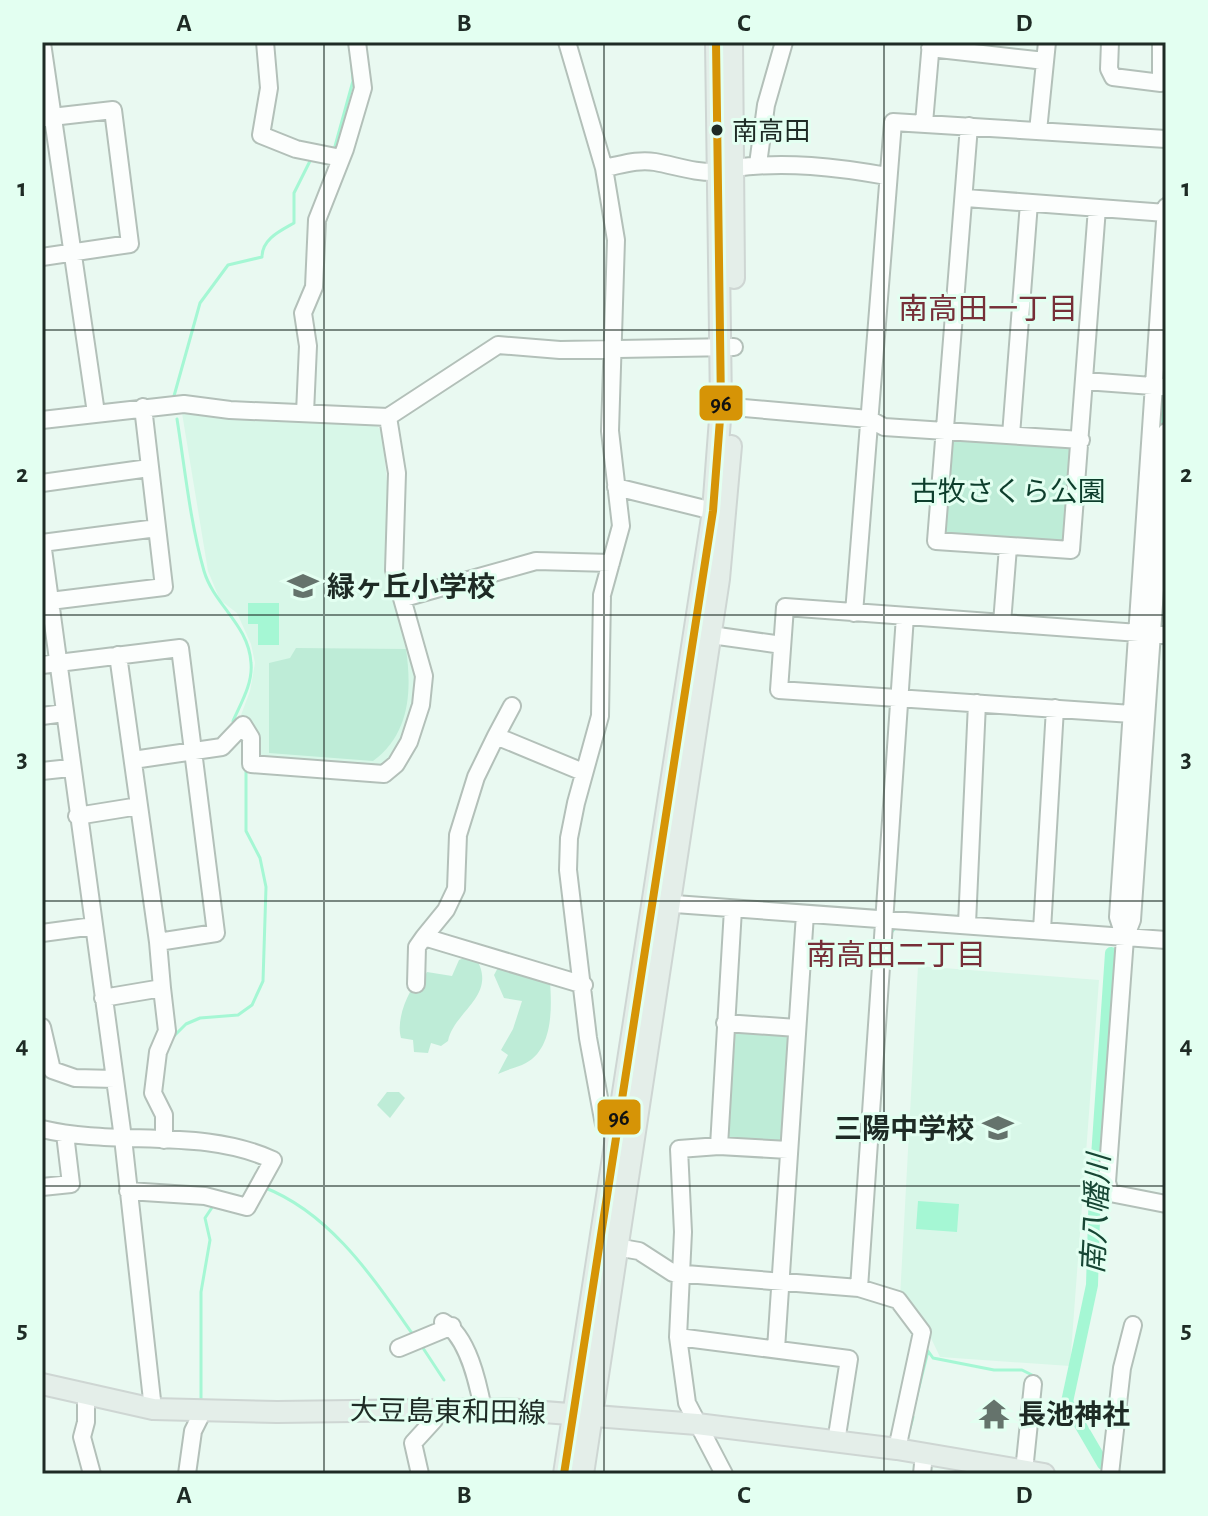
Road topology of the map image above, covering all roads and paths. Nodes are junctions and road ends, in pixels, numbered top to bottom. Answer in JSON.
{"nodes":[{"id":1,"x":265,"y":42,"type":"edge"},
{"id":2,"x":357,"y":42,"type":"edge"},
{"id":3,"x":567,"y":42,"type":"edge"},
{"id":4,"x":716,"y":42,"type":"edge"},
{"id":5,"x":732,"y":42,"type":"edge"},
{"id":6,"x":784,"y":42,"type":"edge"},
{"id":7,"x":1047,"y":42,"type":"edge"},
{"id":8,"x":1110,"y":42,"type":"edge"},
{"id":9,"x":1161,"y":42,"type":"edge"},
{"id":10,"x":42,"y":43,"type":"edge"},
{"id":11,"x":930,"y":45,"type":"edge"},
{"id":12,"x":1045,"y":61,"type":"junction"},
{"id":13,"x":46,"y":117,"type":"edge"},
{"id":14,"x":924,"y":123,"type":"junction"},
{"id":15,"x":969,"y":126,"type":"junction"},
{"id":16,"x":1038,"y":131,"type":"junction"},
{"id":17,"x":1166,"y":139,"type":"edge"},
{"id":18,"x":341,"y":158,"type":"junction"},
{"id":19,"x":758,"y":164,"type":"junction"},
{"id":20,"x":604,"y":168,"type":"junction"},
{"id":21,"x":726,"y":170,"type":"junction"},
{"id":22,"x":887,"y":176,"type":"junction"},
{"id":23,"x":966,"y":198,"type":"junction"},
{"id":24,"x":1029,"y":203,"type":"junction"},
{"id":25,"x":1166,"y":207,"type":"edge"},
{"id":26,"x":1097,"y":208,"type":"junction"},
{"id":27,"x":1166,"y":213,"type":"edge"},
{"id":28,"x":70,"y":252,"type":"junction"},
{"id":29,"x":42,"y":257,"type":"edge"},
{"id":30,"x":727,"y":347,"type":"junction"},
{"id":31,"x":612,"y":348,"type":"junction"},
{"id":32,"x":1085,"y":381,"type":"junction"},
{"id":33,"x":1160,"y":387,"type":"edge"},
{"id":34,"x":143,"y":407,"type":"junction"},
{"id":35,"x":727,"y":407,"type":"junction"},
{"id":36,"x":96,"y":413,"type":"junction"},
{"id":37,"x":305,"y":413,"type":"junction"},
{"id":38,"x":388,"y":417,"type":"junction"},
{"id":39,"x":869,"y":419,"type":"junction"},
{"id":40,"x":42,"y":420,"type":"edge"},
{"id":41,"x":943,"y":430,"type":"junction"},
{"id":42,"x":1166,"y":432,"type":"edge"},
{"id":43,"x":1011,"y":435,"type":"junction"},
{"id":44,"x":1081,"y":440,"type":"junction"},
{"id":45,"x":149,"y":468,"type":"junction"},
{"id":46,"x":42,"y":483,"type":"edge"},
{"id":47,"x":616,"y":487,"type":"junction"},
{"id":48,"x":713,"y":511,"type":"junction"},
{"id":49,"x":157,"y":528,"type":"junction"},
{"id":50,"x":42,"y":542,"type":"edge"},
{"id":51,"x":1008,"y":547,"type":"junction"},
{"id":52,"x":611,"y":563,"type":"junction"},
{"id":53,"x":404,"y":598,"type":"junction"},
{"id":54,"x":45,"y":602,"type":"edge"},
{"id":55,"x":854,"y":613,"type":"junction"},
{"id":56,"x":905,"y":616,"type":"junction"},
{"id":57,"x":1002,"y":623,"type":"junction"},
{"id":58,"x":711,"y":635,"type":"junction"},
{"id":59,"x":1152,"y":635,"type":"edge"},
{"id":60,"x":782,"y":645,"type":"junction"},
{"id":61,"x":118,"y":655,"type":"junction"},
{"id":62,"x":50,"y":664,"type":"edge"},
{"id":63,"x":899,"y":698,"type":"junction"},
{"id":64,"x":977,"y":703,"type":"junction"},
{"id":65,"x":512,"y":706,"type":"dead end"},
{"id":66,"x":1055,"y":708,"type":"junction"},
{"id":67,"x":64,"y":713,"type":"junction"},
{"id":68,"x":1132,"y":714,"type":"junction"},
{"id":69,"x":42,"y":716,"type":"edge"},
{"id":70,"x":496,"y":736,"type":"junction"},
{"id":71,"x":193,"y":752,"type":"junction"},
{"id":72,"x":133,"y":760,"type":"junction"},
{"id":73,"x":70,"y":768,"type":"junction"},
{"id":74,"x":42,"y":771,"type":"edge"},
{"id":75,"x":583,"y":772,"type":"junction"},
{"id":76,"x":139,"y":806,"type":"junction"},
{"id":77,"x":77,"y":816,"type":"junction"},
{"id":78,"x":662,"y":903,"type":"junction"},
{"id":79,"x":733,"y":909,"type":"junction"},
{"id":80,"x":805,"y":914,"type":"junction"},
{"id":81,"x":884,"y":919,"type":"junction"},
{"id":82,"x":967,"y":924,"type":"junction"},
{"id":83,"x":94,"y":926,"type":"junction"},
{"id":84,"x":1042,"y":930,"type":"junction"},
{"id":85,"x":42,"y":933,"type":"edge"},
{"id":86,"x":424,"y":937,"type":"junction"},
{"id":87,"x":1125,"y":938,"type":"junction"},
{"id":88,"x":1166,"y":940,"type":"edge"},
{"id":89,"x":158,"y":942,"type":"junction"},
{"id":90,"x":416,"y":984,"type":"dead end"},
{"id":91,"x":584,"y":985,"type":"junction"},
{"id":92,"x":162,"y":988,"type":"junction"},
{"id":93,"x":103,"y":998,"type":"junction"},
{"id":94,"x":725,"y":1023,"type":"junction"},
{"id":95,"x":42,"y":1027,"type":"edge"},
{"id":96,"x":797,"y":1028,"type":"junction"},
{"id":97,"x":115,"y":1079,"type":"junction"},
{"id":98,"x":42,"y":1129,"type":"edge"},
{"id":99,"x":65,"y":1134,"type":"junction"},
{"id":100,"x":619,"y":1136,"type":"junction"},
{"id":101,"x":123,"y":1138,"type":"junction"},
{"id":102,"x":164,"y":1140,"type":"junction"},
{"id":103,"x":719,"y":1146,"type":"junction"},
{"id":104,"x":788,"y":1150,"type":"junction"},
{"id":105,"x":42,"y":1187,"type":"edge"},
{"id":106,"x":128,"y":1191,"type":"junction"},
{"id":107,"x":1166,"y":1204,"type":"edge"},
{"id":108,"x":616,"y":1247,"type":"junction"},
{"id":109,"x":680,"y":1273,"type":"junction"},
{"id":110,"x":780,"y":1281,"type":"junction"},
{"id":111,"x":859,"y":1288,"type":"junction"},
{"id":112,"x":1133,"y":1325,"type":"dead end"},
{"id":113,"x":678,"y":1337,"type":"junction"},
{"id":114,"x":412,"y":1342,"type":"dead end"},
{"id":115,"x":776,"y":1349,"type":"junction"},
{"id":116,"x":42,"y":1384,"type":"edge"},
{"id":117,"x":1033,"y":1384,"type":"dead end"},
{"id":118,"x":86,"y":1393,"type":"junction"},
{"id":119,"x":438,"y":1408,"type":"junction"},
{"id":120,"x":153,"y":1409,"type":"junction"},
{"id":121,"x":204,"y":1409,"type":"junction"},
{"id":122,"x":483,"y":1409,"type":"junction"},
{"id":123,"x":583,"y":1415,"type":"junction"},
{"id":124,"x":697,"y":1424,"type":"junction"},
{"id":125,"x":836,"y":1442,"type":"junction"},
{"id":126,"x":897,"y":1449,"type":"junction"},
{"id":127,"x":923,"y":1464,"type":"edge"},
{"id":128,"x":1034,"y":1472,"type":"edge"},
{"id":129,"x":92,"y":1474,"type":"edge"},
{"id":130,"x":187,"y":1474,"type":"edge"},
{"id":131,"x":420,"y":1474,"type":"edge"},
{"id":132,"x":564,"y":1474,"type":"edge"},
{"id":133,"x":583,"y":1474,"type":"edge"},
{"id":134,"x":724,"y":1474,"type":"edge"},
{"id":135,"x":1110,"y":1474,"type":"edge"}],
"edges":[{"from":1,"to":18,"type":"street"},
{"from":2,"to":18,"type":"street"},
{"from":3,"to":20,"type":"street"},
{"from":4,"to":21,"type":"main road"},
{"from":5,"to":21,"type":"main road"},
{"from":6,"to":19,"type":"street"},
{"from":7,"to":12,"type":"street"},
{"from":8,"to":9,"type":"street"},
{"from":10,"to":13,"type":"street"},
{"from":11,"to":12,"type":"street"},
{"from":11,"to":14,"type":"street"},
{"from":12,"to":16,"type":"street"},
{"from":13,"to":28,"type":"street"},
{"from":13,"to":28,"type":"street"},
{"from":14,"to":15,"type":"street"},
{"from":14,"to":22,"type":"street"},
{"from":15,"to":16,"type":"street"},
{"from":15,"to":23,"type":"street"},
{"from":16,"to":17,"type":"street"},
{"from":18,"to":37,"type":"street"},
{"from":19,"to":21,"type":"street"},
{"from":19,"to":22,"type":"street"},
{"from":20,"to":21,"type":"street"},
{"from":20,"to":31,"type":"street"},
{"from":21,"to":30,"type":"main road"},
{"from":22,"to":39,"type":"street"},
{"from":23,"to":24,"type":"street"},
{"from":23,"to":41,"type":"street"},
{"from":24,"to":26,"type":"street"},
{"from":24,"to":43,"type":"street"},
{"from":25,"to":27,"type":"street"},
{"from":26,"to":27,"type":"street"},
{"from":26,"to":32,"type":"street"},
{"from":27,"to":33,"type":"street"},
{"from":28,"to":29,"type":"street"},
{"from":28,"to":36,"type":"street"},
{"from":30,"to":31,"type":"street"},
{"from":30,"to":35,"type":"main road"},
{"from":31,"to":38,"type":"street"},
{"from":31,"to":47,"type":"street"},
{"from":32,"to":33,"type":"street"},
{"from":32,"to":44,"type":"street"},
{"from":33,"to":59,"type":"street"},
{"from":34,"to":36,"type":"street"},
{"from":34,"to":37,"type":"street"},
{"from":34,"to":45,"type":"street"},
{"from":35,"to":39,"type":"street"},
{"from":35,"to":48,"type":"main road"},
{"from":35,"to":58,"type":"main road"},
{"from":36,"to":40,"type":"street"},
{"from":37,"to":38,"type":"street"},
{"from":38,"to":53,"type":"street"},
{"from":39,"to":41,"type":"street"},
{"from":39,"to":55,"type":"street"},
{"from":41,"to":43,"type":"street"},
{"from":41,"to":51,"type":"street"},
{"from":42,"to":59,"type":"street"},
{"from":43,"to":44,"type":"street"},
{"from":44,"to":51,"type":"street"},
{"from":45,"to":46,"type":"street"},
{"from":45,"to":49,"type":"street"},
{"from":47,"to":48,"type":"street"},
{"from":47,"to":52,"type":"street"},
{"from":48,"to":78,"type":"main road"},
{"from":49,"to":50,"type":"street"},
{"from":49,"to":54,"type":"street"},
{"from":50,"to":54,"type":"street"},
{"from":51,"to":57,"type":"street"},
{"from":52,"to":53,"type":"street"},
{"from":52,"to":75,"type":"street"},
{"from":53,"to":71,"type":"street"},
{"from":54,"to":62,"type":"street"},
{"from":55,"to":56,"type":"street"},
{"from":55,"to":60,"type":"street"},
{"from":56,"to":57,"type":"street"},
{"from":56,"to":63,"type":"street"},
{"from":57,"to":59,"type":"street"},
{"from":58,"to":60,"type":"street"},
{"from":58,"to":78,"type":"main road"},
{"from":59,"to":68,"type":"street"},
{"from":59,"to":87,"type":"street"},
{"from":60,"to":63,"type":"street"},
{"from":61,"to":62,"type":"street"},
{"from":61,"to":71,"type":"street"},
{"from":61,"to":72,"type":"street"},
{"from":62,"to":67,"type":"street"},
{"from":63,"to":64,"type":"street"},
{"from":63,"to":81,"type":"street"},
{"from":64,"to":66,"type":"street"},
{"from":64,"to":82,"type":"street"},
{"from":65,"to":70,"type":"street"},
{"from":66,"to":68,"type":"street"},
{"from":66,"to":84,"type":"street"},
{"from":67,"to":69,"type":"street"},
{"from":67,"to":73,"type":"street"},
{"from":68,"to":87,"type":"street"},
{"from":70,"to":75,"type":"street"},
{"from":70,"to":86,"type":"street"},
{"from":71,"to":72,"type":"street"},
{"from":71,"to":89,"type":"street"},
{"from":72,"to":76,"type":"street"},
{"from":73,"to":74,"type":"street"},
{"from":73,"to":77,"type":"street"},
{"from":75,"to":91,"type":"street"},
{"from":76,"to":77,"type":"street"},
{"from":76,"to":89,"type":"street"},
{"from":77,"to":83,"type":"street"},
{"from":78,"to":79,"type":"street"},
{"from":78,"to":100,"type":"main road"},
{"from":78,"to":108,"type":"main road"},
{"from":79,"to":80,"type":"street"},
{"from":79,"to":94,"type":"street"},
{"from":80,"to":81,"type":"street"},
{"from":80,"to":96,"type":"street"},
{"from":81,"to":82,"type":"street"},
{"from":81,"to":111,"type":"street"},
{"from":82,"to":84,"type":"street"},
{"from":83,"to":85,"type":"street"},
{"from":83,"to":93,"type":"street"},
{"from":84,"to":87,"type":"street"},
{"from":86,"to":90,"type":"street"},
{"from":86,"to":91,"type":"street"},
{"from":87,"to":88,"type":"street"},
{"from":87,"to":107,"type":"street"},
{"from":89,"to":92,"type":"street"},
{"from":91,"to":100,"type":"street"},
{"from":92,"to":93,"type":"street"},
{"from":92,"to":102,"type":"street"},
{"from":93,"to":97,"type":"street"},
{"from":94,"to":96,"type":"street"},
{"from":94,"to":103,"type":"street"},
{"from":95,"to":97,"type":"street"},
{"from":96,"to":104,"type":"street"},
{"from":97,"to":101,"type":"street"},
{"from":98,"to":99,"type":"street"},
{"from":99,"to":101,"type":"street"},
{"from":99,"to":105,"type":"street"},
{"from":100,"to":123,"type":"main road"},
{"from":101,"to":102,"type":"street"},
{"from":101,"to":106,"type":"street"},
{"from":102,"to":106,"type":"street"},
{"from":103,"to":104,"type":"street"},
{"from":103,"to":109,"type":"street"},
{"from":104,"to":110,"type":"street"},
{"from":106,"to":120,"type":"street"},
{"from":108,"to":109,"type":"street"},
{"from":108,"to":123,"type":"main road"},
{"from":109,"to":110,"type":"street"},
{"from":109,"to":113,"type":"street"},
{"from":110,"to":111,"type":"street"},
{"from":110,"to":115,"type":"street"},
{"from":111,"to":126,"type":"street"},
{"from":112,"to":135,"type":"street"},
{"from":113,"to":115,"type":"street"},
{"from":113,"to":124,"type":"street"},
{"from":114,"to":122,"type":"street"},
{"from":115,"to":125,"type":"street"},
{"from":116,"to":118,"type":"main road","name":"大豆島東和田線"},
{"from":117,"to":128,"type":"street"},
{"from":118,"to":120,"type":"main road","name":"大豆島東和田線"},
{"from":118,"to":129,"type":"street"},
{"from":119,"to":121,"type":"main road","name":"大豆島東和田線"},
{"from":119,"to":122,"type":"main road","name":"大豆島東和田線"},
{"from":119,"to":131,"type":"street"},
{"from":120,"to":121,"type":"main road","name":"大豆島東和田線"},
{"from":121,"to":130,"type":"street"},
{"from":122,"to":123,"type":"main road","name":"大豆島東和田線"},
{"from":123,"to":124,"type":"main road","name":"大豆島東和田線"},
{"from":123,"to":132,"type":"main road"},
{"from":123,"to":133,"type":"main road"},
{"from":124,"to":125,"type":"main road","name":"大豆島東和田線"},
{"from":124,"to":134,"type":"street"},
{"from":125,"to":126,"type":"main road","name":"大豆島東和田線"},
{"from":126,"to":127,"type":"main road","name":"大豆島東和田線"},
{"from":127,"to":128,"type":"main road","name":"大豆島東和田線"}]}
